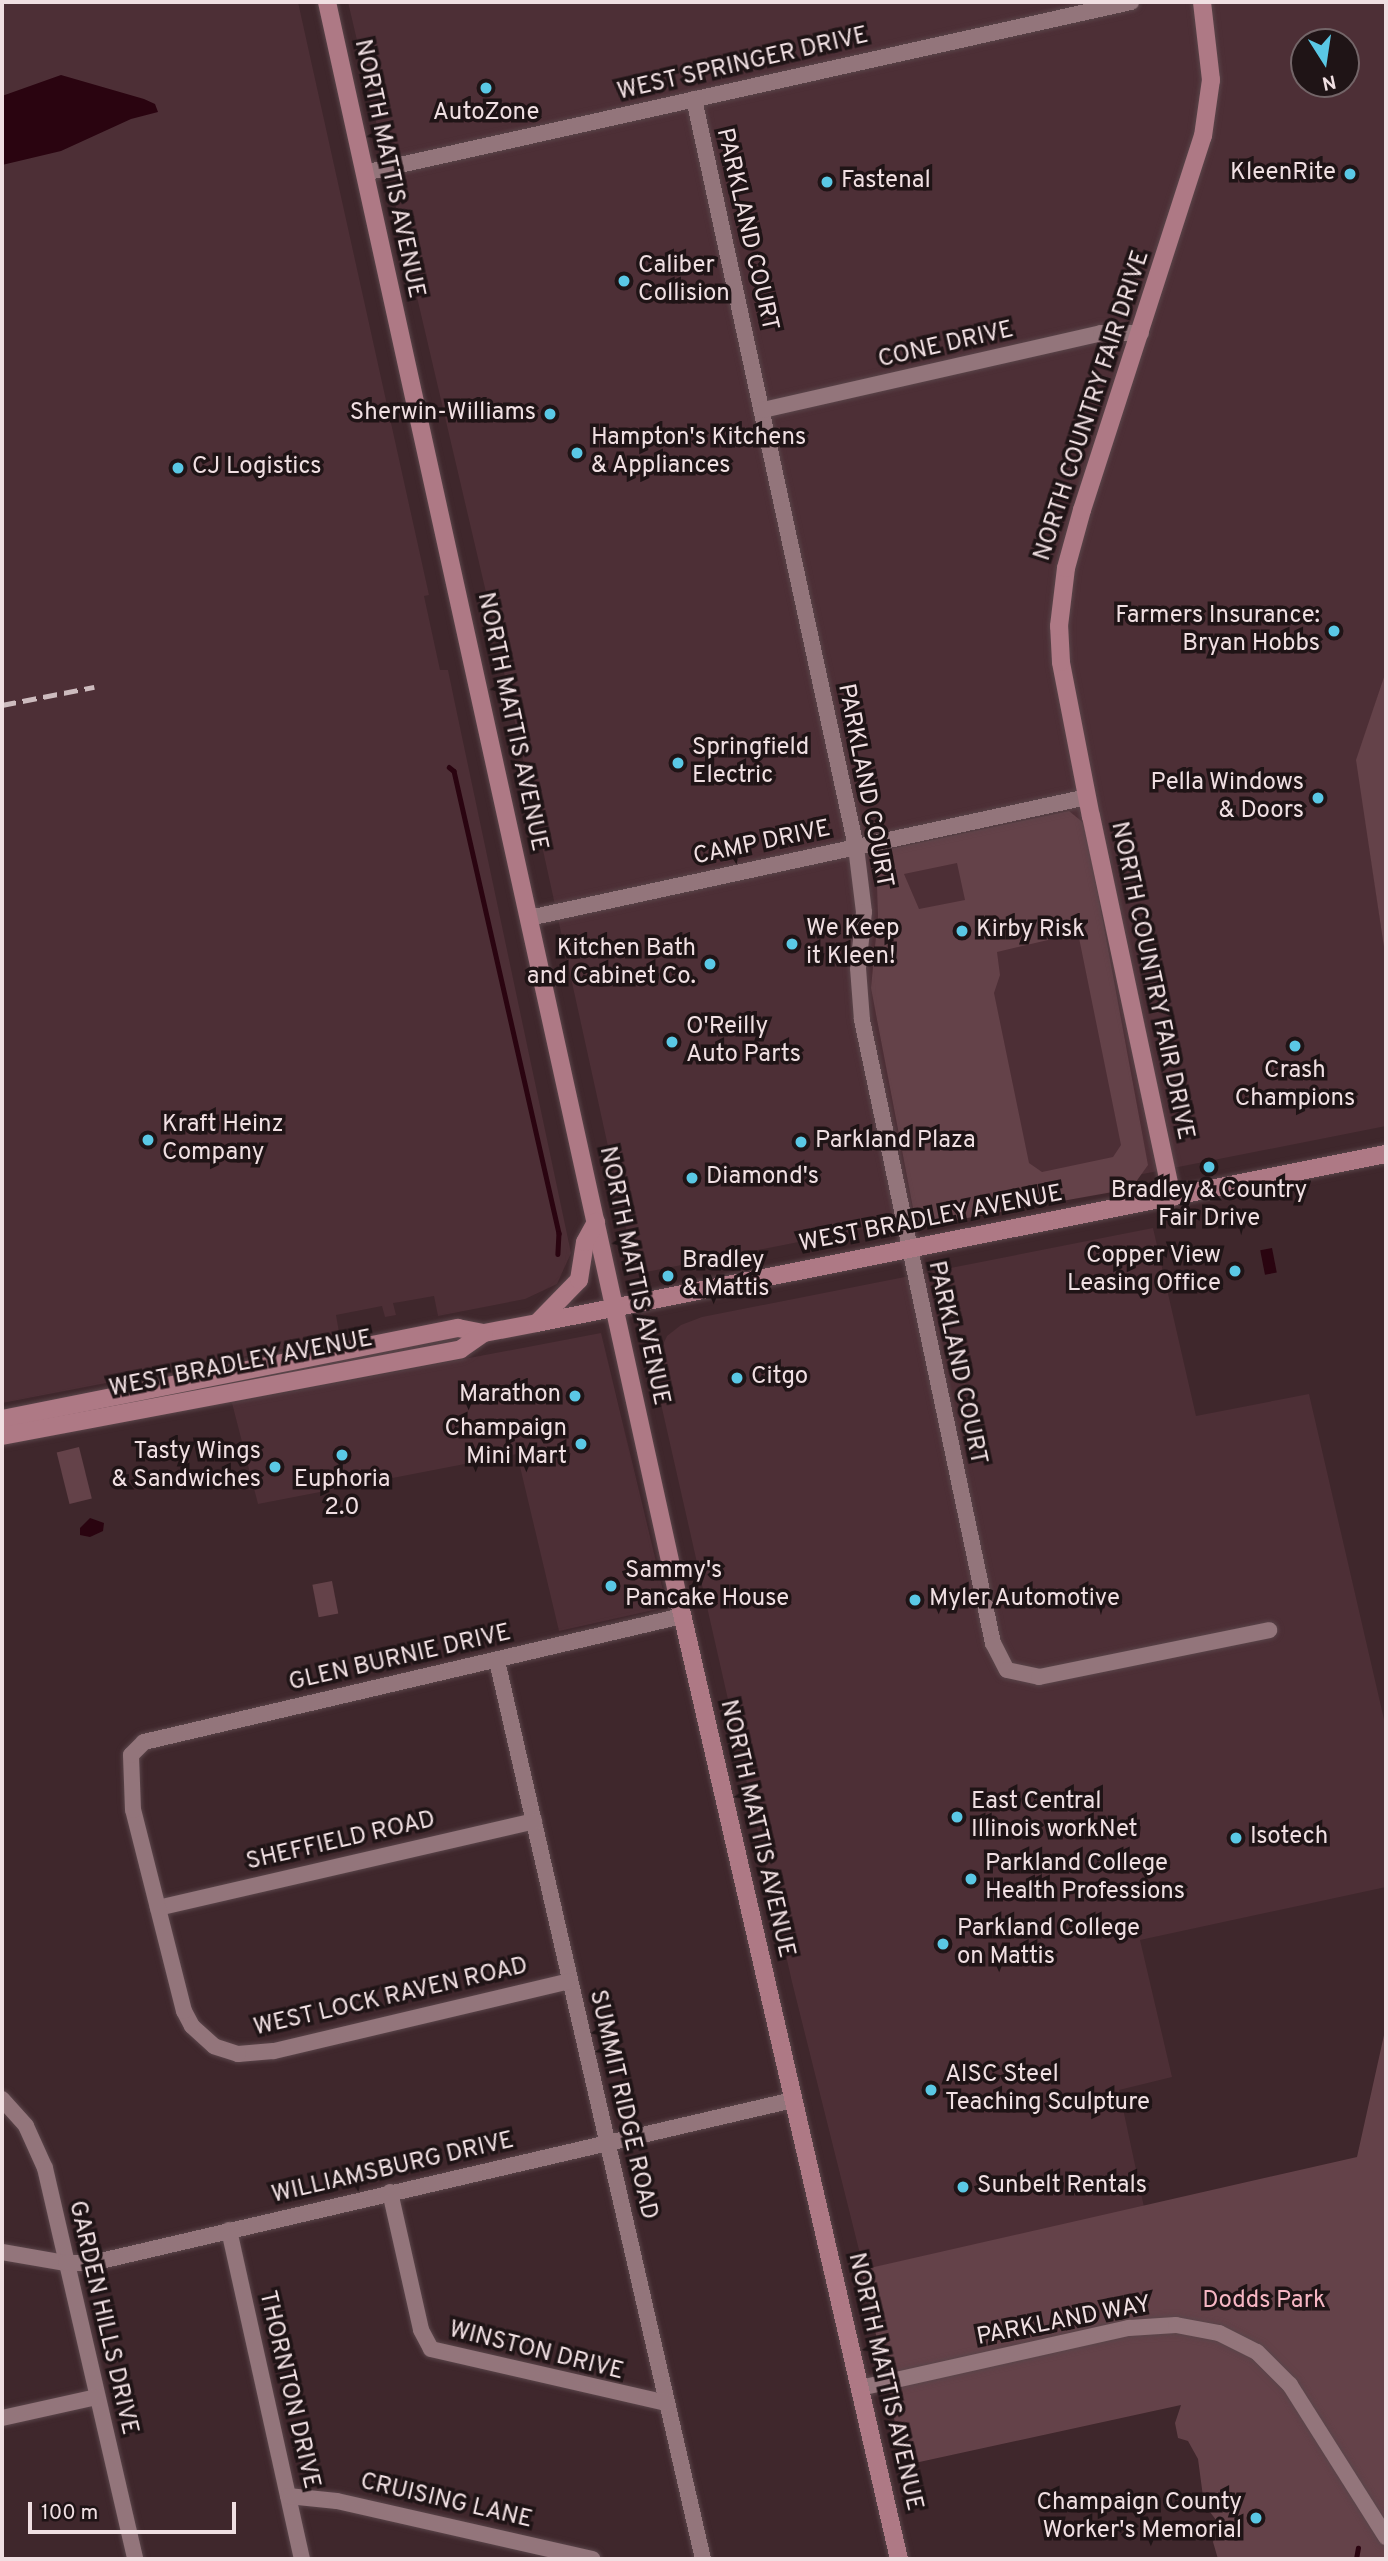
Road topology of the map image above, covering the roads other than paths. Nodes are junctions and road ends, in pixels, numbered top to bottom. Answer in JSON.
{"nodes":[{"id":1,"x":327,"y":2,"type":"edge"},
{"id":2,"x":1132,"y":2,"type":"edge"},
{"id":3,"x":1202,"y":2,"type":"edge"},
{"id":4,"x":694,"y":99,"type":"junction"},
{"id":5,"x":364,"y":173,"type":"junction"},
{"id":6,"x":1140,"y":333,"type":"junction"},
{"id":7,"x":763,"y":410,"type":"junction"},
{"id":8,"x":1087,"y":797,"type":"junction"},
{"id":9,"x":856,"y":847,"type":"junction"},
{"id":10,"x":529,"y":918,"type":"junction"},
{"id":11,"x":1386,"y":1154,"type":"edge"},
{"id":12,"x":1171,"y":1197,"type":"junction"},
{"id":13,"x":596,"y":1222,"type":"junction"},
{"id":14,"x":908,"y":1250,"type":"junction"},
{"id":15,"x":614,"y":1308,"type":"junction"},
{"id":16,"x":537,"y":1323,"type":"junction"},
{"id":17,"x":484,"y":1333,"type":"junction"},
{"id":18,"x":2,"y":1419,"type":"edge"},
{"id":19,"x":2,"y":1436,"type":"edge"},
{"id":20,"x":682,"y":1616,"type":"junction"},
{"id":21,"x":1269,"y":1630,"type":"dead end"},
{"id":22,"x":497,"y":1661,"type":"junction"},
{"id":23,"x":534,"y":1822,"type":"junction"},
{"id":24,"x":158,"y":1908,"type":"junction"},
{"id":25,"x":570,"y":1981,"type":"junction"},
{"id":26,"x":2,"y":2099,"type":"edge"},
{"id":27,"x":793,"y":2100,"type":"junction"},
{"id":28,"x":608,"y":2143,"type":"junction"},
{"id":29,"x":390,"y":2192,"type":"junction"},
{"id":30,"x":229,"y":2230,"type":"junction"},
{"id":31,"x":2,"y":2252,"type":"edge"},
{"id":32,"x":66,"y":2263,"type":"junction"},
{"id":33,"x":860,"y":2388,"type":"junction"},
{"id":34,"x":97,"y":2397,"type":"junction"},
{"id":35,"x":666,"y":2403,"type":"junction"},
{"id":36,"x":2,"y":2418,"type":"edge"},
{"id":37,"x":288,"y":2496,"type":"junction"},
{"id":38,"x":1386,"y":2537,"type":"edge"},
{"id":39,"x":135,"y":2559,"type":"edge"},
{"id":40,"x":302,"y":2559,"type":"edge"},
{"id":41,"x":592,"y":2559,"type":"edge"},
{"id":42,"x":704,"y":2559,"type":"edge"},
{"id":43,"x":899,"y":2559,"type":"edge"}],
"edges":[{"from":1,"to":5,"type":"main road","name":"NORTH MATTIS AVENUE"},
{"from":2,"to":4,"type":"street","name":"WEST SPRINGER DRIVE"},
{"from":3,"to":6,"type":"main road","name":"NORTH COUNTRY FAIR DRIVE"},
{"from":4,"to":5,"type":"street","name":"WEST SPRINGER DRIVE"},
{"from":4,"to":7,"type":"street","name":"PARKLAND COURT"},
{"from":5,"to":10,"type":"main road","name":"NORTH MATTIS AVENUE"},
{"from":6,"to":7,"type":"street","name":"CONE DRIVE"},
{"from":6,"to":8,"type":"main road","name":"NORTH COUNTRY FAIR DRIVE"},
{"from":7,"to":9,"type":"street","name":"PARKLAND COURT"},
{"from":8,"to":9,"type":"street","name":"CAMP DRIVE"},
{"from":8,"to":12,"type":"main road","name":"NORTH COUNTRY FAIR DRIVE"},
{"from":9,"to":10,"type":"street","name":"CAMP DRIVE"},
{"from":9,"to":14,"type":"street","name":"PARKLAND COURT"},
{"from":10,"to":13,"type":"main road","name":"NORTH MATTIS AVENUE"},
{"from":11,"to":12,"type":"main road","name":"WEST BRADLEY AVENUE"},
{"from":12,"to":14,"type":"main road","name":"WEST BRADLEY AVENUE"},
{"from":13,"to":15,"type":"main road","name":"NORTH MATTIS AVENUE"},
{"from":13,"to":16,"type":"main road"},
{"from":14,"to":15,"type":"main road","name":"WEST BRADLEY AVENUE"},
{"from":14,"to":21,"type":"street","name":"PARKLAND COURT"},
{"from":15,"to":16,"type":"main road","name":"WEST BRADLEY AVENUE"},
{"from":15,"to":20,"type":"main road","name":"NORTH MATTIS AVENUE"},
{"from":16,"to":17,"type":"main road","name":"WEST BRADLEY AVENUE"},
{"from":17,"to":18,"type":"main road","name":"WEST BRADLEY AVENUE"},
{"from":17,"to":19,"type":"main road","name":"WEST BRADLEY AVENUE"},
{"from":20,"to":22,"type":"street","name":"GLEN BURNIE DRIVE"},
{"from":20,"to":27,"type":"main road","name":"NORTH MATTIS AVENUE"},
{"from":22,"to":23,"type":"street","name":"SUMMIT RIDGE ROAD"},
{"from":22,"to":24,"type":"street","name":"GLEN BURNIE DRIVE"},
{"from":23,"to":24,"type":"street","name":"SHEFFIELD ROAD"},
{"from":23,"to":25,"type":"street","name":"SUMMIT RIDGE ROAD"},
{"from":24,"to":25,"type":"street","name":"WEST LOCK RAVEN ROAD"},
{"from":25,"to":28,"type":"street","name":"SUMMIT RIDGE ROAD"},
{"from":26,"to":32,"type":"street","name":"GARDEN HILLS DRIVE"},
{"from":27,"to":28,"type":"street","name":"WILLIAMSBURG DRIVE"},
{"from":27,"to":33,"type":"main road","name":"NORTH MATTIS AVENUE"},
{"from":28,"to":29,"type":"street","name":"WILLIAMSBURG DRIVE"},
{"from":28,"to":35,"type":"street","name":"SUMMIT RIDGE ROAD"},
{"from":29,"to":30,"type":"street","name":"WILLIAMSBURG DRIVE"},
{"from":29,"to":35,"type":"street","name":"WINSTON DRIVE"},
{"from":30,"to":32,"type":"street","name":"WILLIAMSBURG DRIVE"},
{"from":30,"to":37,"type":"street","name":"THORNTON DRIVE"},
{"from":31,"to":32,"type":"street","name":"WILLIAMSBURG DRIVE"},
{"from":32,"to":34,"type":"street","name":"GARDEN HILLS DRIVE"},
{"from":33,"to":38,"type":"street","name":"PARKLAND WAY"},
{"from":33,"to":43,"type":"main road","name":"NORTH MATTIS AVENUE"},
{"from":34,"to":36,"type":"street"},
{"from":34,"to":39,"type":"street","name":"GARDEN HILLS DRIVE"},
{"from":35,"to":42,"type":"street","name":"SUMMIT RIDGE ROAD"},
{"from":37,"to":40,"type":"street","name":"THORNTON DRIVE"},
{"from":37,"to":41,"type":"street","name":"CRUISING LANE"}]}
